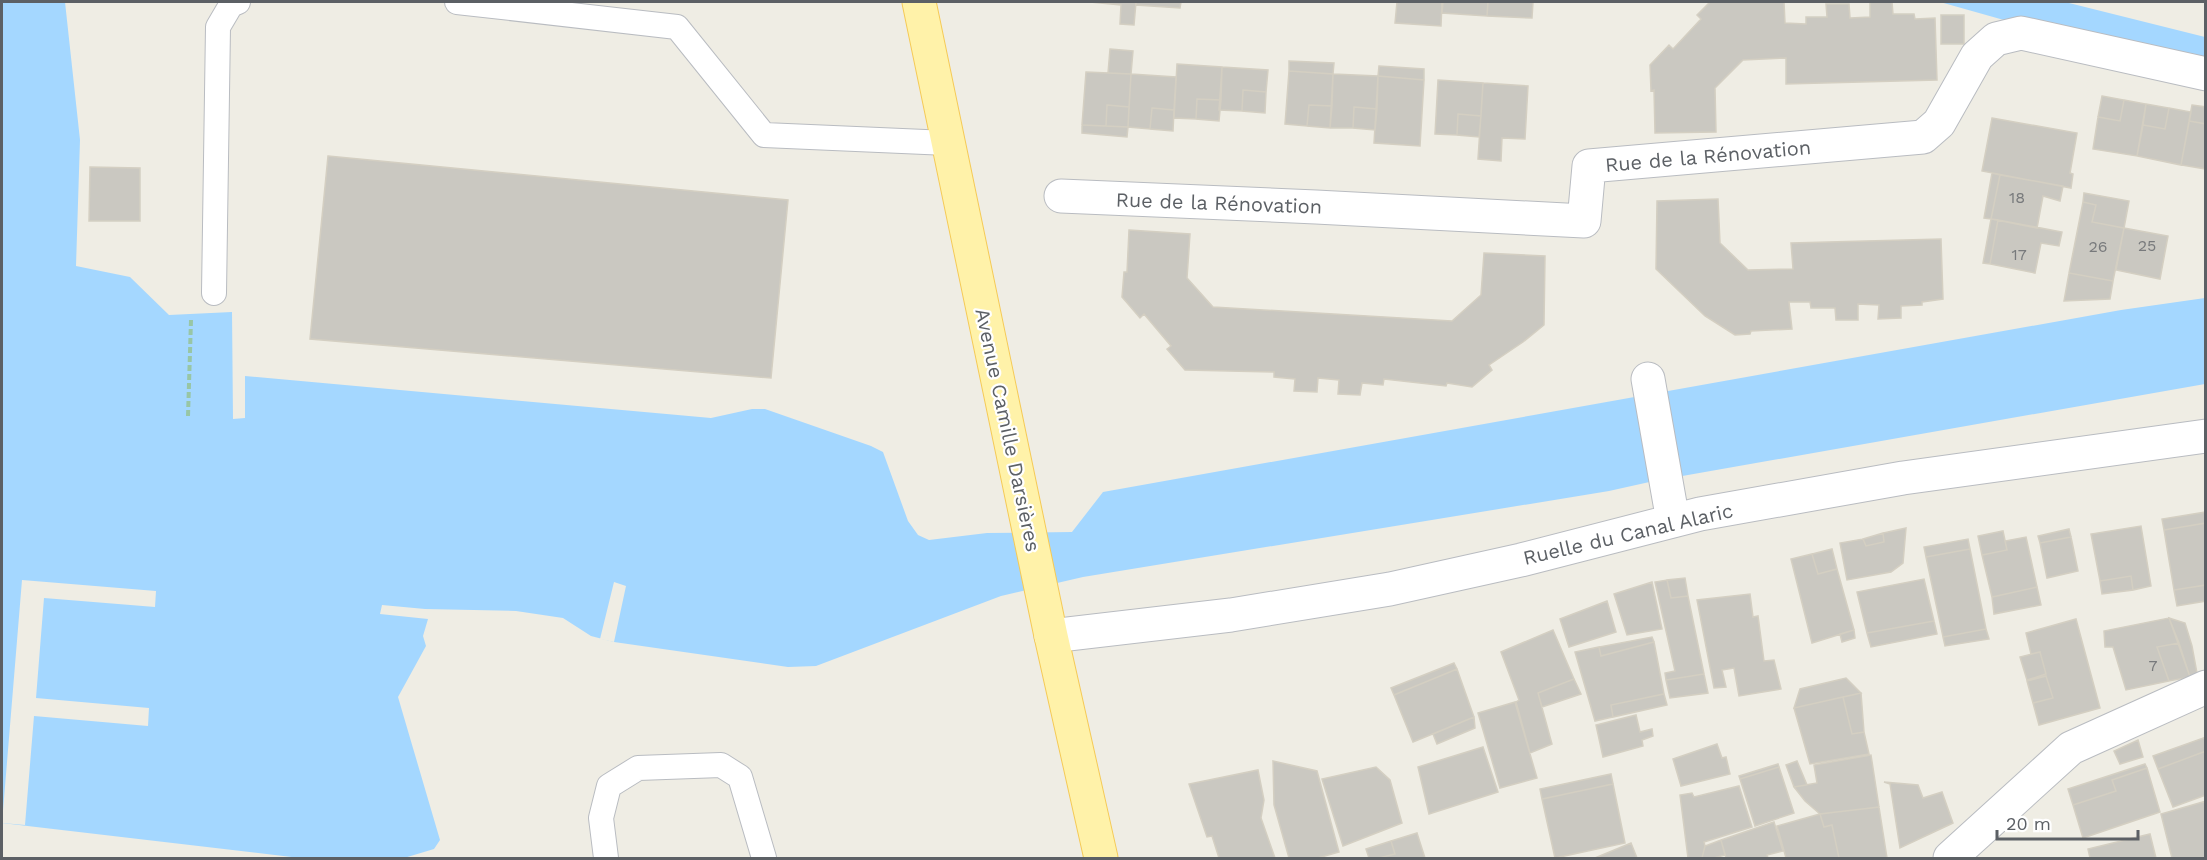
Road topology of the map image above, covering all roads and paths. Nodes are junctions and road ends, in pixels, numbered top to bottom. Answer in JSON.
{"nodes":[{"id":1,"x":238,"y":2,"type":"edge"},
{"id":2,"x":457,"y":2,"type":"edge"},
{"id":3,"x":919,"y":2,"type":"edge"},
{"id":4,"x":2204,"y":70,"type":"edge"},
{"id":5,"x":948,"y":143,"type":"junction"},
{"id":6,"x":1061,"y":196,"type":"dead end"},
{"id":7,"x":214,"y":293,"type":"dead end"},
{"id":8,"x":191,"y":313,"type":"dead end"},
{"id":9,"x":1648,"y":379,"type":"dead end"},
{"id":10,"x":188,"y":417,"type":"dead end"},
{"id":11,"x":2205,"y":436,"type":"edge"},
{"id":12,"x":1673,"y":521,"type":"junction"},
{"id":13,"x":1051,"y":636,"type":"junction"},
{"id":14,"x":2205,"y":687,"type":"edge"},
{"id":15,"x":606,"y":858,"type":"edge"},
{"id":16,"x":764,"y":858,"type":"edge"},
{"id":17,"x":1101,"y":858,"type":"edge"},
{"id":18,"x":1950,"y":858,"type":"edge"}],
"edges":[{"from":1,"to":7,"type":"lane"},
{"from":2,"to":5,"type":"lane"},
{"from":3,"to":5,"type":"main road","name":"Avenue Camille Darsières"},
{"from":4,"to":6,"type":"street","name":"Rue de la Rénovation"},
{"from":5,"to":13,"type":"main road","name":"Avenue Camille Darsières"},
{"from":8,"to":10,"type":"path"},
{"from":9,"to":12,"type":"street"},
{"from":11,"to":12,"type":"street","name":"Ruelle du Canal Alaric"},
{"from":12,"to":13,"type":"street","name":"Ruelle du Canal Alaric"},
{"from":13,"to":17,"type":"main road","name":"Avenue Camille Darsières"},
{"from":14,"to":18,"type":"street"},
{"from":15,"to":16,"type":"lane"}]}
